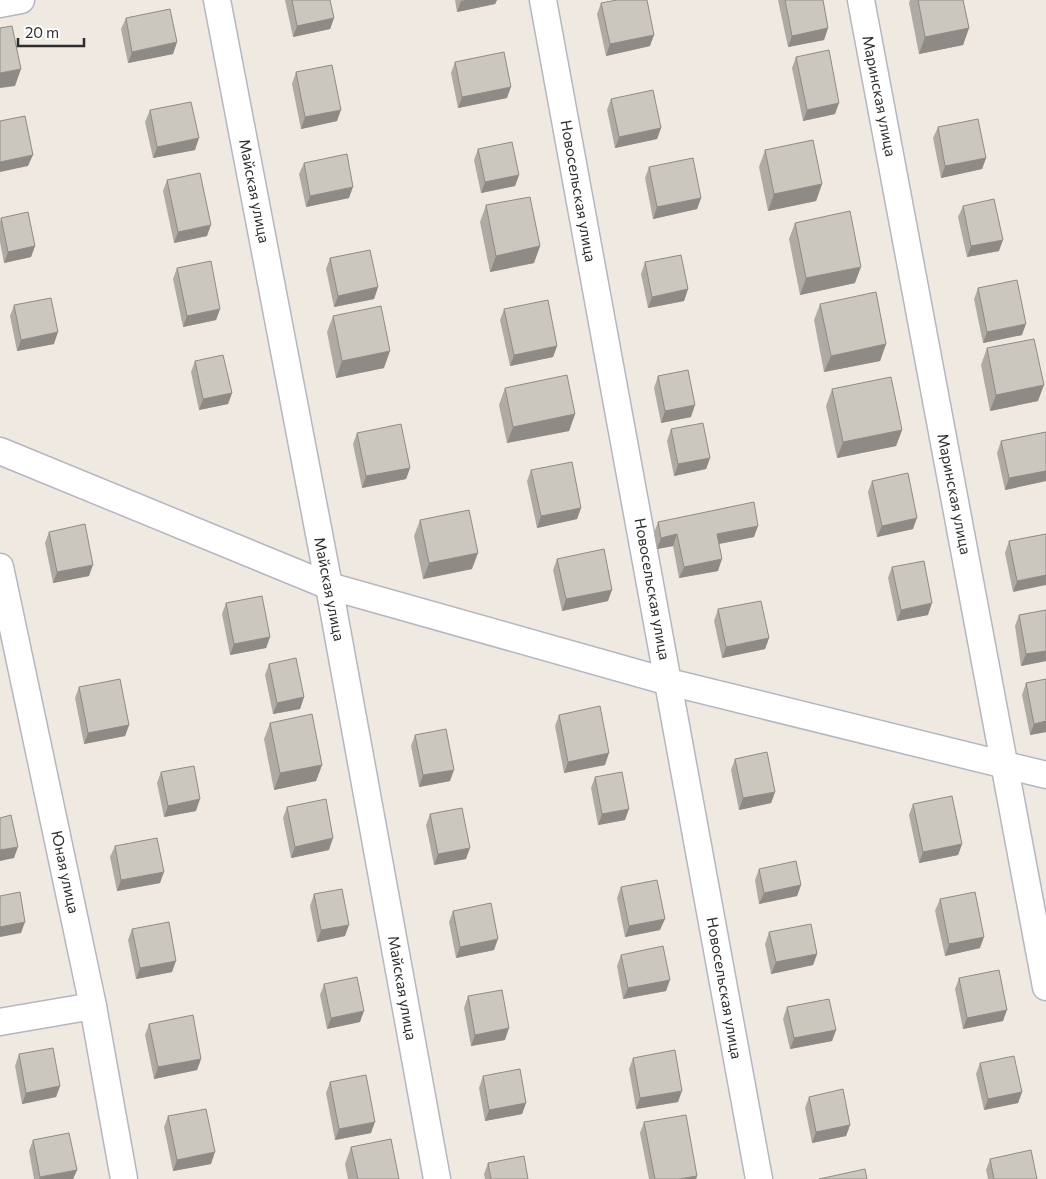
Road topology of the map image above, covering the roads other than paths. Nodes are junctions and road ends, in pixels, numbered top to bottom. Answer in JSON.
{"nodes":[{"id":1,"x":21,"y":0,"type":"edge"},
{"id":2,"x":217,"y":0,"type":"edge"},
{"id":3,"x":543,"y":0,"type":"edge"},
{"id":4,"x":861,"y":0,"type":"edge"},
{"id":5,"x":0,"y":4,"type":"edge"},
{"id":6,"x":0,"y":451,"type":"edge"},
{"id":7,"x":0,"y":566,"type":"edge"},
{"id":8,"x":328,"y":586,"type":"junction"},
{"id":9,"x":669,"y":682,"type":"junction"},
{"id":10,"x":1005,"y":765,"type":"junction"},
{"id":11,"x":1046,"y":775,"type":"edge"},
{"id":12,"x":1046,"y":987,"type":"edge"},
{"id":13,"x":93,"y":1006,"type":"junction"},
{"id":14,"x":0,"y":1022,"type":"edge"},
{"id":15,"x":124,"y":1179,"type":"edge"},
{"id":16,"x":437,"y":1179,"type":"edge"},
{"id":17,"x":759,"y":1179,"type":"edge"}],
"edges":[{"from":1,"to":5,"type":"street"},
{"from":2,"to":8,"type":"street","name":"Майская улица"},
{"from":3,"to":9,"type":"street","name":"Новосельская улица"},
{"from":4,"to":10,"type":"street","name":"Маринская улица"},
{"from":6,"to":8,"type":"street"},
{"from":7,"to":13,"type":"street","name":"Юная улица"},
{"from":8,"to":9,"type":"street"},
{"from":8,"to":16,"type":"street","name":"Майская улица"},
{"from":9,"to":10,"type":"street"},
{"from":9,"to":17,"type":"street","name":"Новосельская улица"},
{"from":10,"to":11,"type":"street"},
{"from":10,"to":12,"type":"street","name":"Маринская улица"},
{"from":13,"to":14,"type":"street"},
{"from":13,"to":15,"type":"street","name":"Юная улица"}]}
